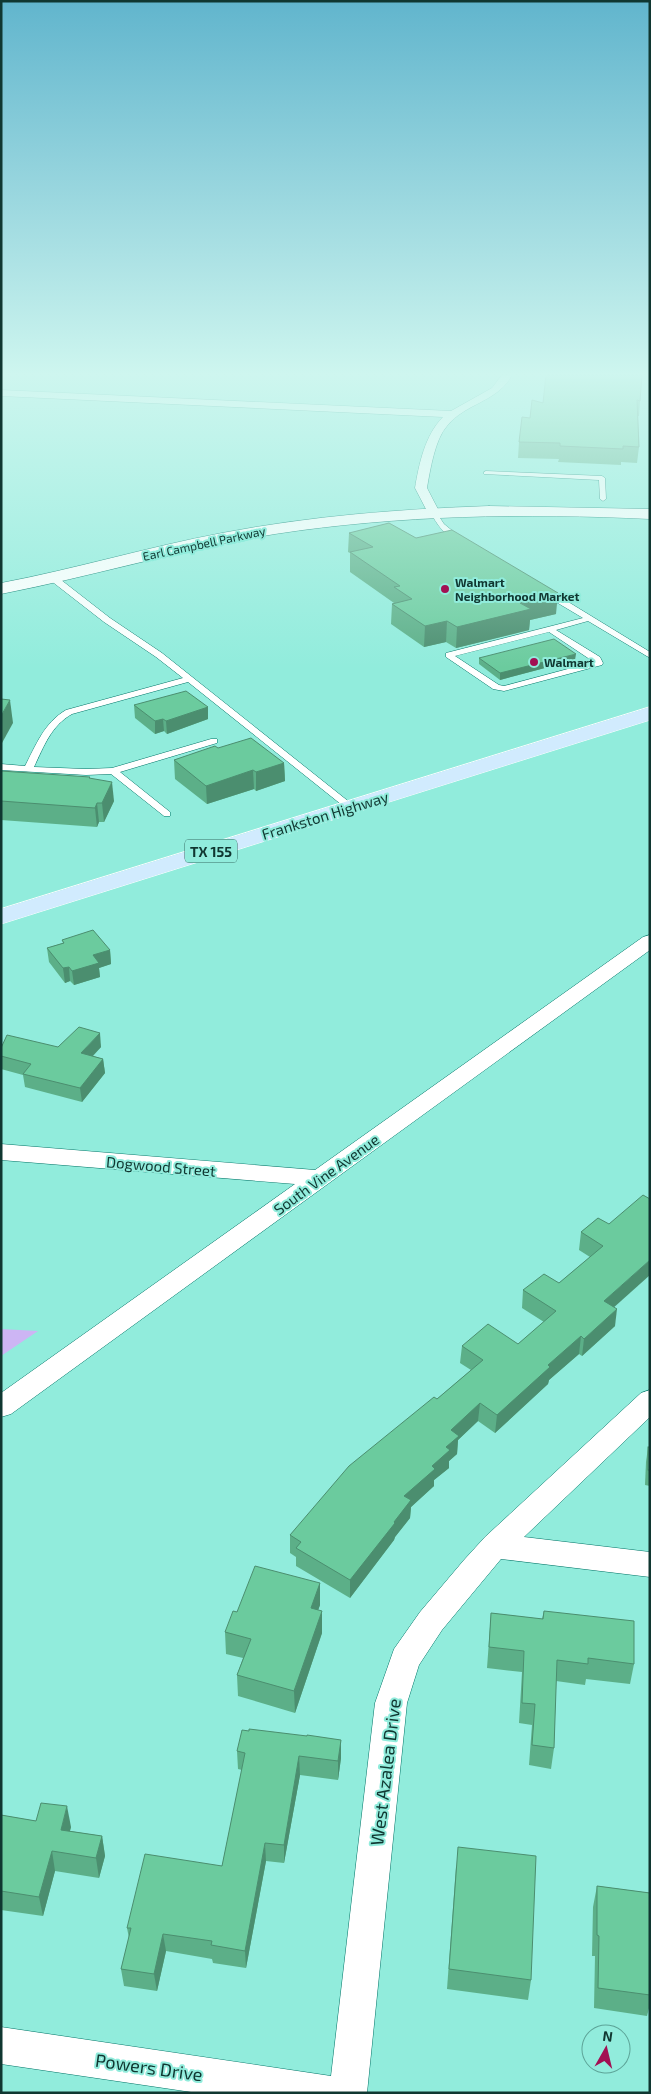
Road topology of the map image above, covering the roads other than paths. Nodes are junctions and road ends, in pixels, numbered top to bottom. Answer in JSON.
{"nodes":[{"id":1,"x":425,"y":473,"type":"edge"},
{"id":2,"x":486,"y":473,"type":"dead end"},
{"id":3,"x":650,"y":502,"type":"edge"},
{"id":4,"x":603,"y":505,"type":"junction"},
{"id":5,"x":430,"y":506,"type":"junction"},
{"id":6,"x":650,"y":514,"type":"edge"},
{"id":7,"x":462,"y":541,"type":"edge"},
{"id":8,"x":48,"y":567,"type":"junction"},
{"id":9,"x":1,"y":573,"type":"edge"},
{"id":10,"x":539,"y":588,"type":"edge"},
{"id":11,"x":1,"y":589,"type":"edge"},
{"id":12,"x":590,"y":619,"type":"junction"},
{"id":13,"x":550,"y":629,"type":"junction"},
{"id":14,"x":650,"y":656,"type":"edge"},
{"id":15,"x":473,"y":662,"type":"dead end"},
{"id":16,"x":463,"y":664,"type":"junction"},
{"id":17,"x":557,"y":665,"type":"edge"},
{"id":18,"x":568,"y":672,"type":"junction"},
{"id":19,"x":190,"y":679,"type":"junction"},
{"id":20,"x":650,"y":713,"type":"edge"},
{"id":21,"x":214,"y":741,"type":"dead end"},
{"id":22,"x":1,"y":767,"type":"edge"},
{"id":23,"x":28,"y":769,"type":"junction"},
{"id":24,"x":113,"y":771,"type":"junction"},
{"id":25,"x":350,"y":807,"type":"junction"},
{"id":26,"x":167,"y":814,"type":"dead end"},
{"id":27,"x":1,"y":917,"type":"edge"},
{"id":28,"x":650,"y":941,"type":"edge"},
{"id":29,"x":1,"y":1152,"type":"edge"},
{"id":30,"x":320,"y":1178,"type":"junction"},
{"id":31,"x":650,"y":1400,"type":"edge"},
{"id":32,"x":1,"y":1407,"type":"edge"},
{"id":33,"x":495,"y":1546,"type":"junction"},
{"id":34,"x":650,"y":1564,"type":"edge"},
{"id":35,"x":1,"y":2045,"type":"edge"},
{"id":36,"x":326,"y":2093,"type":"edge"},
{"id":37,"x":348,"y":2093,"type":"edge"}],
"edges":[{"from":1,"to":5,"type":"street"},
{"from":2,"to":4,"type":"lane"},
{"from":3,"to":4,"type":"main road","name":"Earl Campbell Parkway"},
{"from":4,"to":5,"type":"main road","name":"Earl Campbell Parkway"},
{"from":4,"to":6,"type":"main road","name":"Earl Campbell Parkway"},
{"from":5,"to":7,"type":"lane"},
{"from":5,"to":8,"type":"main road","name":"Earl Campbell Parkway"},
{"from":8,"to":9,"type":"main road","name":"Earl Campbell Parkway"},
{"from":8,"to":11,"type":"main road","name":"Earl Campbell Parkway"},
{"from":8,"to":19,"type":"lane"},
{"from":10,"to":12,"type":"lane"},
{"from":12,"to":13,"type":"lane"},
{"from":12,"to":14,"type":"lane"},
{"from":13,"to":16,"type":"lane"},
{"from":13,"to":18,"type":"lane"},
{"from":15,"to":16,"type":"lane"},
{"from":16,"to":18,"type":"lane"},
{"from":17,"to":18,"type":"lane"},
{"from":19,"to":23,"type":"lane"},
{"from":19,"to":25,"type":"lane"},
{"from":20,"to":25,"type":"main road","name":"Frankston Highway","number":"TX 155"},
{"from":21,"to":24,"type":"lane"},
{"from":22,"to":23,"type":"lane"},
{"from":23,"to":24,"type":"lane"},
{"from":24,"to":26,"type":"lane"},
{"from":25,"to":27,"type":"main road","name":"Frankston Highway","number":"TX 155"},
{"from":28,"to":30,"type":"street","name":"South Vine Avenue"},
{"from":29,"to":30,"type":"street","name":"Dogwood Street"},
{"from":30,"to":32,"type":"street","name":"South Vine Avenue"},
{"from":31,"to":33,"type":"street","name":"West Azalea Drive"},
{"from":33,"to":34,"type":"street"},
{"from":33,"to":37,"type":"street","name":"West Azalea Drive"},
{"from":35,"to":36,"type":"street","name":"Powers Drive"}]}
